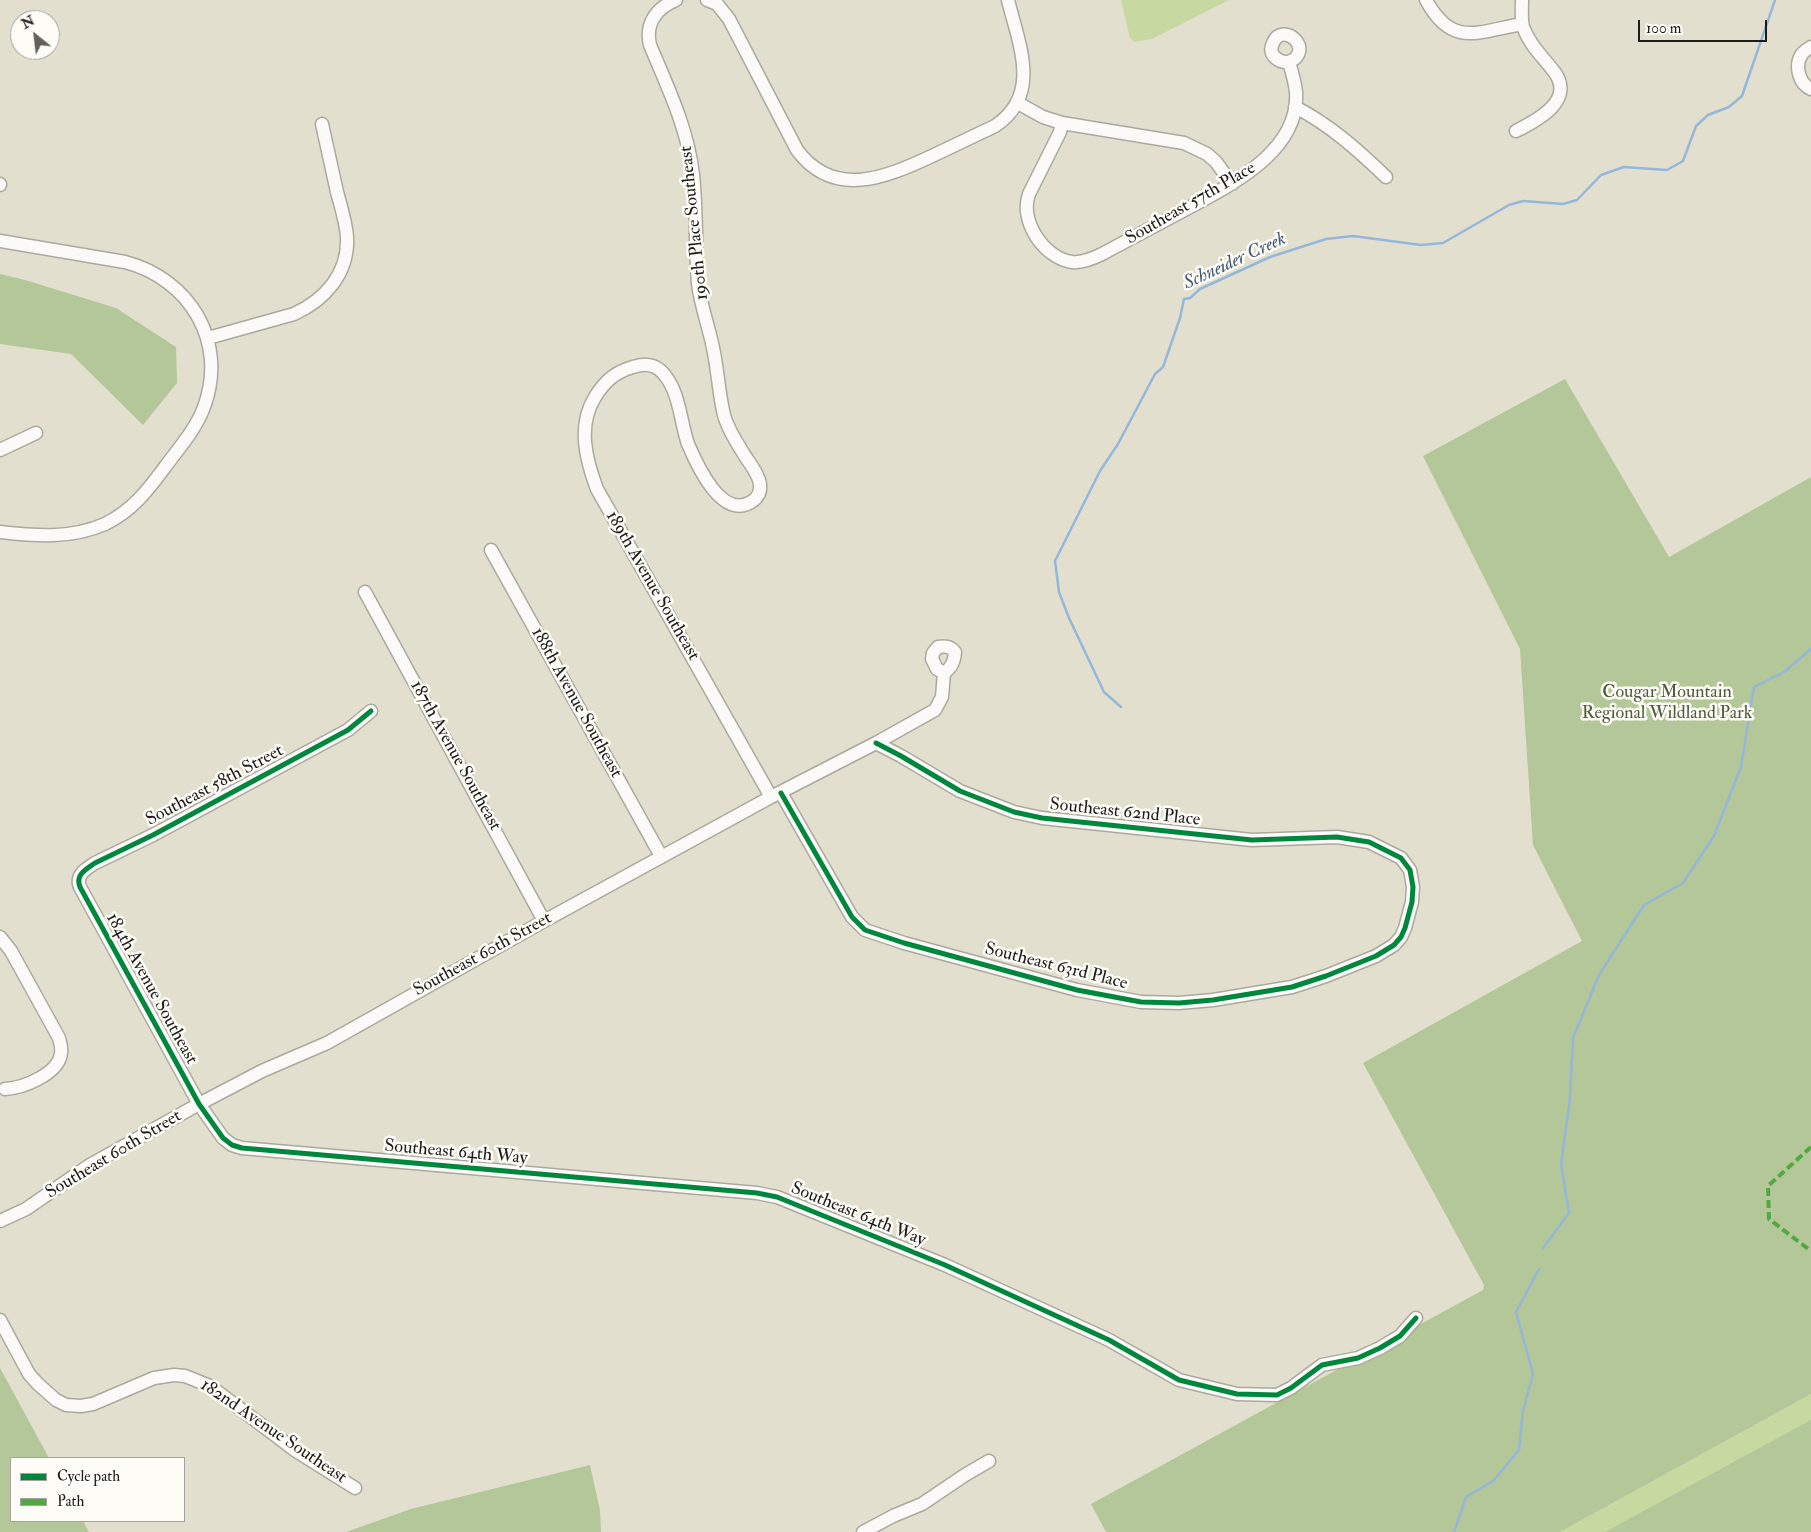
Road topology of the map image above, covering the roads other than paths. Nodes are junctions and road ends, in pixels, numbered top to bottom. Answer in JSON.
{"nodes":[{"id":1,"x":707,"y":0,"type":"edge"},
{"id":2,"x":1008,"y":0,"type":"edge"},
{"id":3,"x":1426,"y":0,"type":"edge"},
{"id":4,"x":1522,"y":0,"type":"edge"},
{"id":5,"x":674,"y":1,"type":"edge"},
{"id":6,"x":1522,"y":24,"type":"junction"},
{"id":7,"x":1811,"y":47,"type":"edge"},
{"id":8,"x":1289,"y":62,"type":"dead end"},
{"id":9,"x":1811,"y":89,"type":"edge"},
{"id":10,"x":1018,"y":103,"type":"junction"},
{"id":11,"x":1295,"y":107,"type":"junction"},
{"id":12,"x":1062,"y":123,"type":"junction"},
{"id":13,"x":322,"y":124,"type":"dead end"},
{"id":14,"x":1516,"y":131,"type":"dead end"},
{"id":15,"x":1386,"y":176,"type":"dead end"},
{"id":16,"x":1232,"y":184,"type":"junction"},
{"id":17,"x":0,"y":241,"type":"edge"},
{"id":18,"x":208,"y":338,"type":"junction"},
{"id":19,"x":620,"y":371,"type":"joint"},
{"id":20,"x":36,"y":433,"type":"dead end"},
{"id":21,"x":0,"y":450,"type":"edge"},
{"id":22,"x":0,"y":532,"type":"edge"},
{"id":23,"x":491,"y":550,"type":"dead end"},
{"id":24,"x":365,"y":592,"type":"dead end"},
{"id":25,"x":944,"y":673,"type":"dead end"},
{"id":26,"x":371,"y":712,"type":"dead end"},
{"id":27,"x":876,"y":743,"type":"junction"},
{"id":28,"x":776,"y":795,"type":"junction"},
{"id":29,"x":1387,"y":850,"type":"joint"},
{"id":30,"x":661,"y":856,"type":"junction"},
{"id":31,"x":80,"y":887,"type":"joint"},
{"id":32,"x":544,"y":921,"type":"junction"},
{"id":33,"x":865,"y":930,"type":"joint"},
{"id":34,"x":0,"y":937,"type":"edge"},
{"id":35,"x":5,"y":1089,"type":"dead end"},
{"id":36,"x":199,"y":1104,"type":"junction"},
{"id":37,"x":0,"y":1221,"type":"edge"},
{"id":38,"x":1416,"y":1318,"type":"dead end"},
{"id":39,"x":0,"y":1320,"type":"edge"},
{"id":40,"x":989,"y":1461,"type":"dead end"},
{"id":41,"x":355,"y":1488,"type":"dead end"},
{"id":42,"x":863,"y":1532,"type":"edge"}],
"edges":[{"from":1,"to":10,"type":"street"},
{"from":2,"to":10,"type":"street"},
{"from":3,"to":6,"type":"street"},
{"from":4,"to":6,"type":"street"},
{"from":5,"to":19,"type":"street","name":"190th Place Southeast"},
{"from":6,"to":14,"type":"street"},
{"from":7,"to":9,"type":"street"},
{"from":8,"to":11,"type":"street","name":"Southeast 57th Place"},
{"from":10,"to":12,"type":"street"},
{"from":11,"to":15,"type":"street"},
{"from":11,"to":16,"type":"street","name":"Southeast 57th Place"},
{"from":12,"to":16,"type":"street"},
{"from":12,"to":16,"type":"street","name":"Southeast 57th Place"},
{"from":13,"to":18,"type":"street"},
{"from":17,"to":18,"type":"street"},
{"from":18,"to":22,"type":"street"},
{"from":19,"to":28,"type":"street","name":"189th Avenue Southeast"},
{"from":20,"to":21,"type":"street"},
{"from":23,"to":30,"type":"street","name":"188th Avenue Southeast"},
{"from":24,"to":32,"type":"street","name":"187th Avenue Southeast"},
{"from":25,"to":27,"type":"street","name":"Southeast 60th Street"},
{"from":26,"to":31,"type":"street","name":"Southeast 58th Street"},
{"from":27,"to":28,"type":"street","name":"Southeast 60th Street"},
{"from":27,"to":29,"type":"street","name":"Southeast 62nd Place"},
{"from":28,"to":30,"type":"street","name":"Southeast 60th Street"},
{"from":28,"to":33,"type":"street","name":"189th Avenue Southeast"},
{"from":29,"to":33,"type":"street","name":"Southeast 63rd Place"},
{"from":30,"to":32,"type":"street","name":"Southeast 60th Street"},
{"from":31,"to":36,"type":"street","name":"184th Avenue Southeast"},
{"from":32,"to":36,"type":"street","name":"Southeast 60th Street"},
{"from":34,"to":35,"type":"street"},
{"from":36,"to":37,"type":"street","name":"Southeast 60th Street"},
{"from":36,"to":38,"type":"street","name":"Southeast 64th Way"},
{"from":39,"to":41,"type":"street","name":"182nd Avenue Southeast"},
{"from":40,"to":42,"type":"street"}]}
